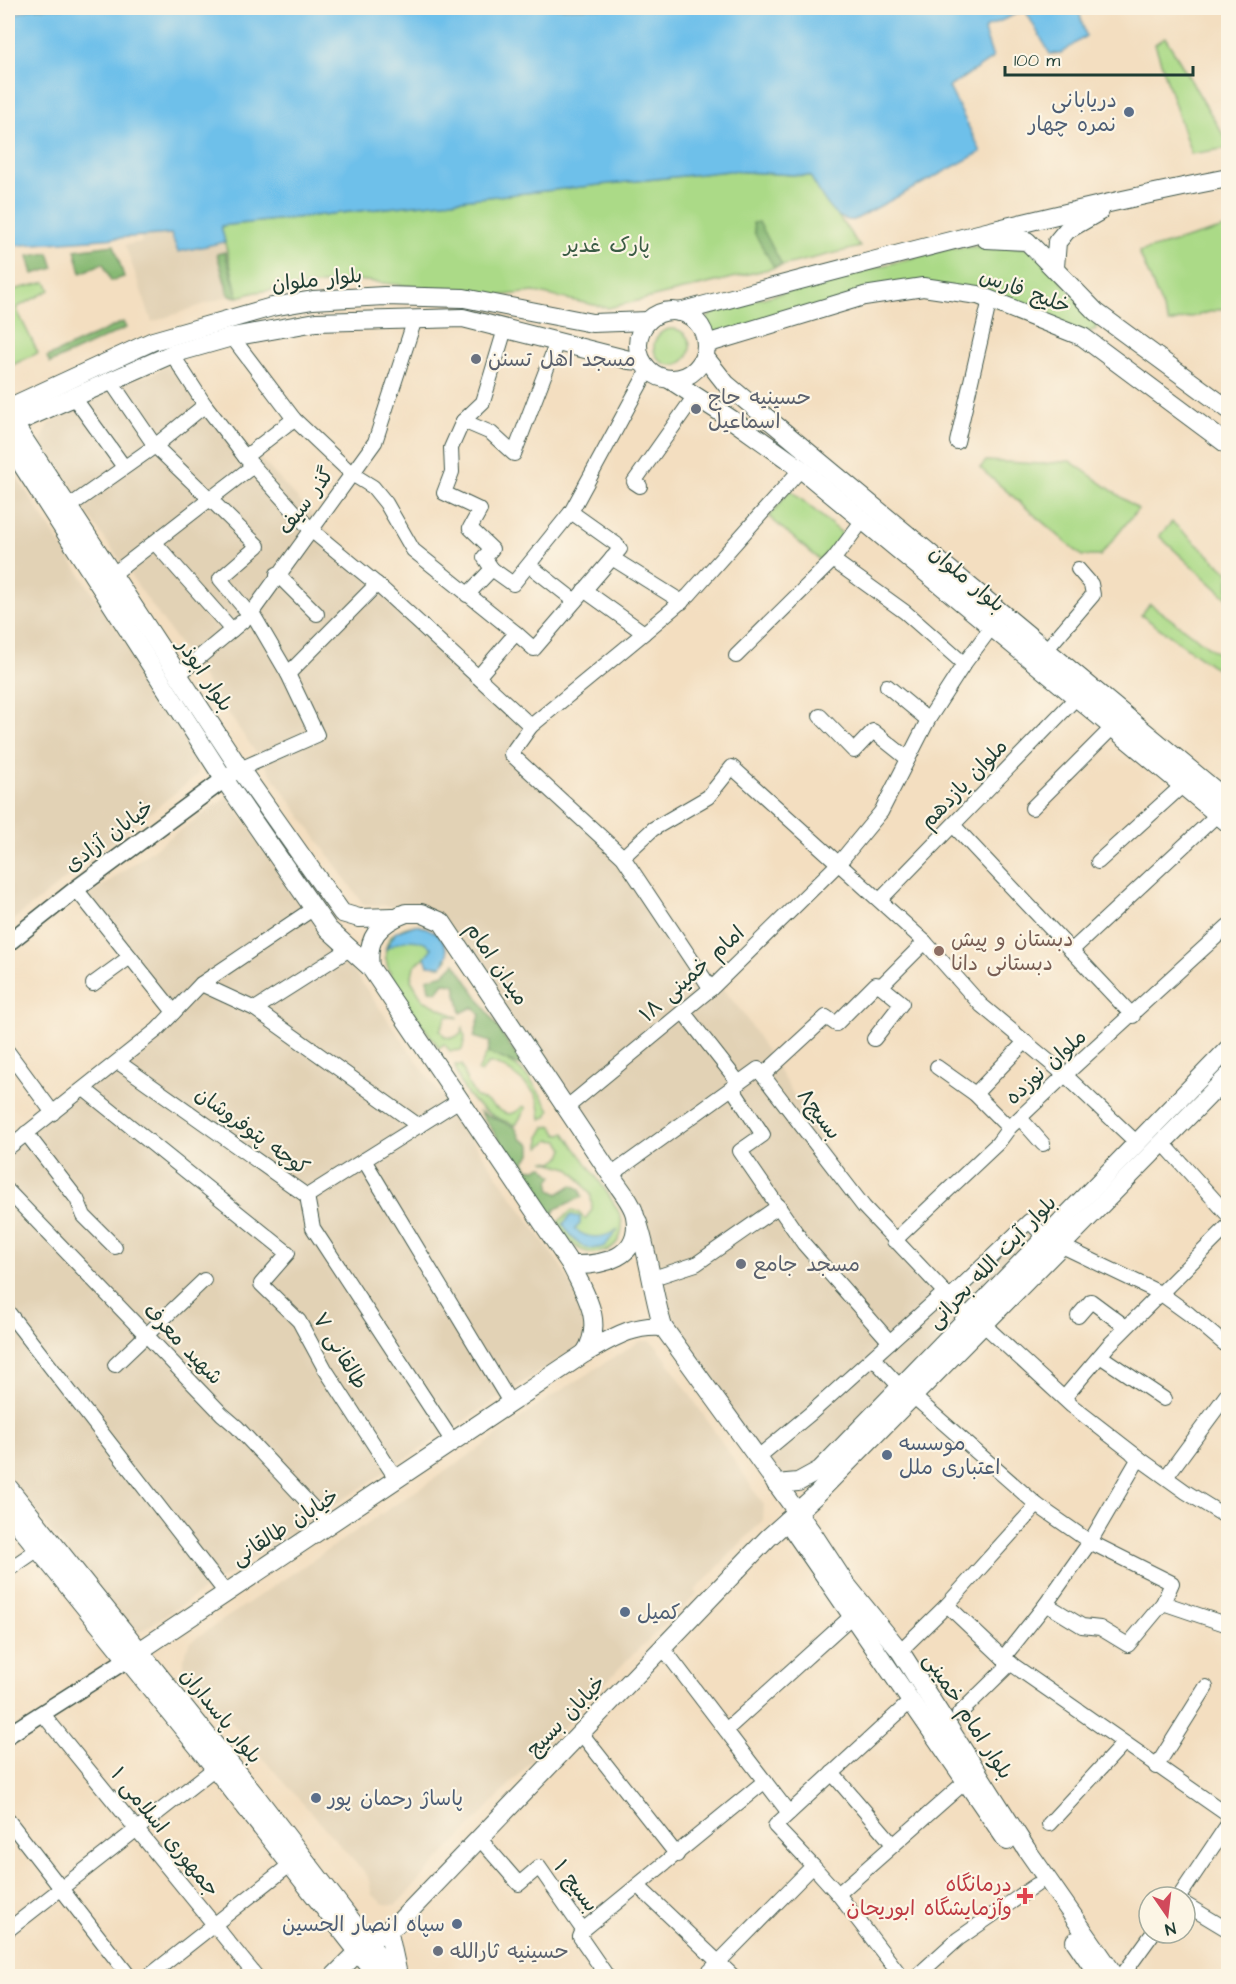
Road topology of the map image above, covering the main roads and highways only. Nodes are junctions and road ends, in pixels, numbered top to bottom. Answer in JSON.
{"nodes":[{"id":1,"x":1228,"y":178,"type":"edge"},
{"id":2,"x":1126,"y":198,"type":"junction"},
{"id":3,"x":950,"y":240,"type":"junction"},
{"id":4,"x":1055,"y":267,"type":"junction"},
{"id":5,"x":679,"y":312,"type":"junction"},
{"id":6,"x":648,"y":321,"type":"junction"},
{"id":7,"x":705,"y":350,"type":"junction"},
{"id":8,"x":645,"y":366,"type":"junction"},
{"id":9,"x":669,"y":379,"type":"junction"},
{"id":10,"x":1228,"y":410,"type":"edge"},
{"id":11,"x":9,"y":418,"type":"edge"},
{"id":12,"x":8,"y":443,"type":"edge"},
{"id":13,"x":1228,"y":445,"type":"edge"},
{"id":14,"x":1111,"y":718,"type":"junction"},
{"id":15,"x":1225,"y":812,"type":"edge"},
{"id":16,"x":342,"y":913,"type":"junction"},
{"id":17,"x":393,"y":917,"type":"junction"},
{"id":18,"x":328,"y":929,"type":"junction"},
{"id":19,"x":370,"y":967,"type":"junction"},
{"id":20,"x":1228,"y":1049,"type":"edge"},
{"id":21,"x":1225,"y":1087,"type":"edge"},
{"id":22,"x":635,"y":1215,"type":"junction"},
{"id":23,"x":1054,"y":1242,"type":"junction"},
{"id":24,"x":570,"y":1265,"type":"junction"},
{"id":25,"x":663,"y":1327,"type":"junction"},
{"id":26,"x":585,"y":1353,"type":"junction"},
{"id":27,"x":858,"y":1442,"type":"junction"},
{"id":28,"x":776,"y":1484,"type":"junction"},
{"id":29,"x":8,"y":1487,"type":"edge"},
{"id":30,"x":816,"y":1495,"type":"junction"},
{"id":31,"x":8,"y":1512,"type":"edge"},
{"id":32,"x":792,"y":1517,"type":"junction"},
{"id":33,"x":813,"y":1534,"type":"junction"},
{"id":34,"x":768,"y":1538,"type":"junction"},
{"id":35,"x":133,"y":1655,"type":"junction"},
{"id":36,"x":905,"y":1675,"type":"junction"},
{"id":37,"x":393,"y":1931,"type":"junction"},
{"id":38,"x":364,"y":1946,"type":"junction"},
{"id":39,"x":372,"y":1969,"type":"edge"},
{"id":40,"x":334,"y":1977,"type":"edge"},
{"id":41,"x":394,"y":1977,"type":"edge"},
{"id":42,"x":399,"y":1977,"type":"edge"},
{"id":43,"x":1099,"y":1977,"type":"edge"},
{"id":44,"x":1115,"y":1977,"type":"edge"}],
"edges":[{"from":1,"to":2,"type":"main road","name":"خلیج فارس"},
{"from":2,"to":3,"type":"main road","name":"خلیج فارس"},
{"from":2,"to":4,"type":"main road"},
{"from":3,"to":4,"type":"main road","name":"خلیج فارس"},
{"from":3,"to":5,"type":"main road","name":"خلیج فارس"},
{"from":4,"to":10,"type":"main road","name":"خلیج فارس"},
{"from":5,"to":6,"type":"main road"},
{"from":5,"to":7,"type":"main road"},
{"from":6,"to":8,"type":"main road"},
{"from":6,"to":11,"type":"main road","name":"بلوار ملوان"},
{"from":7,"to":9,"type":"main road"},
{"from":7,"to":13,"type":"main road","name":"خلیج فارس"},
{"from":7,"to":14,"type":"main road","name":"بلوار ملوان"},
{"from":8,"to":9,"type":"main road"},
{"from":8,"to":11,"type":"main road","name":"بلوار ملوان"},
{"from":9,"to":14,"type":"main road","name":"بلوار ملوان"},
{"from":11,"to":16,"type":"main road","name":"بلوار ابوذر"},
{"from":12,"to":18,"type":"main road","name":"بلوار ابوذر"},
{"from":14,"to":15,"type":"main road","name":"بلوار ملوان"},
{"from":14,"to":15,"type":"main road","name":"بلوار ملوان"},
{"from":16,"to":17,"type":"main road"},
{"from":16,"to":18,"type":"main road"},
{"from":17,"to":19,"type":"main road"},
{"from":17,"to":22,"type":"main road","name":"میدان امام"},
{"from":18,"to":19,"type":"main road","name":"بلوار ابوذر"},
{"from":19,"to":24,"type":"main road"},
{"from":20,"to":23,"type":"main road","name":"بلوار آیت الله بحرانی"},
{"from":21,"to":23,"type":"main road","name":"بلوار آیت الله بحرانی"},
{"from":22,"to":24,"type":"main road"},
{"from":22,"to":25,"type":"main road","name":"میدان امام"},
{"from":23,"to":27,"type":"main road","name":"بلوار آیت الله بحرانی"},
{"from":24,"to":26,"type":"main road"},
{"from":25,"to":26,"type":"main road","name":"خیابان طالقانی"},
{"from":25,"to":28,"type":"main road","name":"بلوار امام خمینی"},
{"from":26,"to":35,"type":"main road","name":"خیابان طالقانی"},
{"from":27,"to":28,"type":"main road","name":"بلوار آیت الله بحرانی"},
{"from":27,"to":30,"type":"main road","name":"بلوار آیت الله بحرانی"},
{"from":28,"to":32,"type":"main road","name":"بلوار امام خمینی"},
{"from":28,"to":34,"type":"main road"},
{"from":29,"to":35,"type":"main road","name":"بلوار پاسداران"},
{"from":30,"to":32,"type":"main road","name":"بلوار آیت الله بحرانی"},
{"from":30,"to":33,"type":"main road"},
{"from":31,"to":35,"type":"main road","name":"بلوار پاسداران"},
{"from":32,"to":33,"type":"main road","name":"بلوار امام خمینی"},
{"from":32,"to":34,"type":"main road","name":"بلوار آیت الله بحرانی"},
{"from":32,"to":36,"type":"main road","name":"بلوار امام خمینی"},
{"from":33,"to":36,"type":"main road","name":"بلوار امام خمینی"},
{"from":34,"to":37,"type":"main road","name":"خیابان بسیج"},
{"from":35,"to":38,"type":"main road","name":"بلوار پاسداران"},
{"from":35,"to":38,"type":"main road","name":"بلوار پاسداران"},
{"from":36,"to":43,"type":"main road","name":"بلوار امام خمینی"},
{"from":36,"to":44,"type":"main road","name":"بلوار امام خمینی"},
{"from":37,"to":38,"type":"main road"},
{"from":37,"to":39,"type":"main road"},
{"from":37,"to":42,"type":"main road"},
{"from":38,"to":39,"type":"main road","name":"بلوار پاسداران"},
{"from":38,"to":40,"type":"main road"},
{"from":39,"to":41,"type":"main road","name":"بلوار پاسداران"}]}
